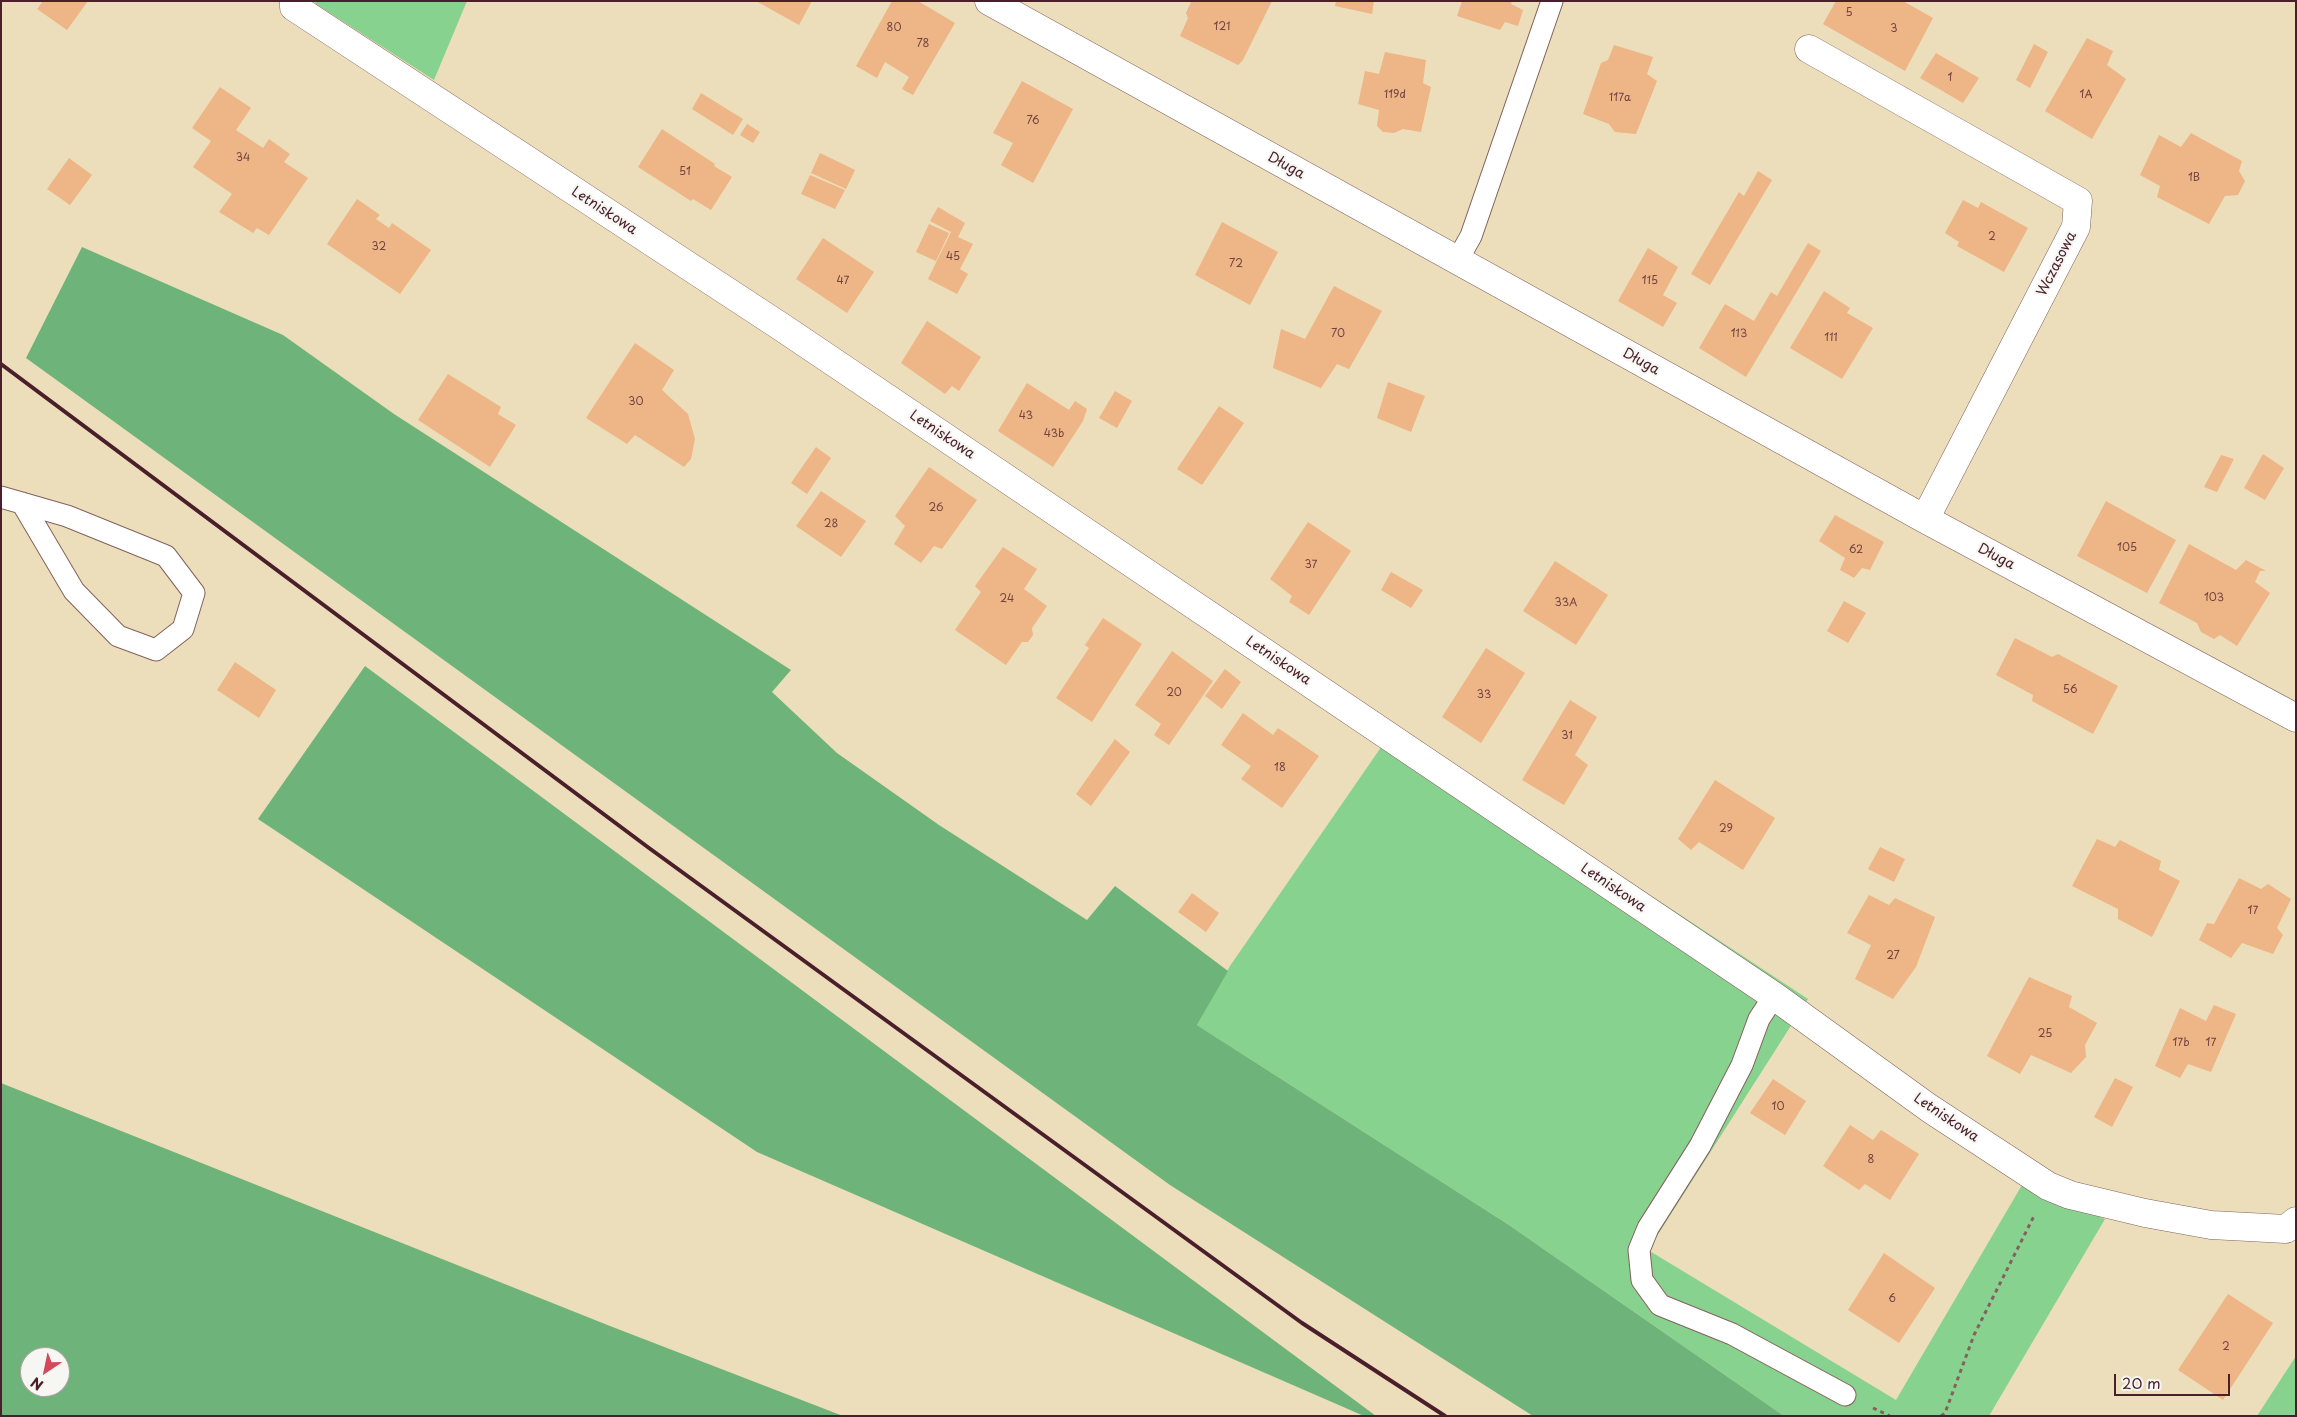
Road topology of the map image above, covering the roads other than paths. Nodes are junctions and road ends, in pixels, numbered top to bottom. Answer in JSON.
{"nodes":[{"id":1,"x":294,"y":1,"type":"edge"},
{"id":2,"x":989,"y":1,"type":"edge"},
{"id":3,"x":1552,"y":1,"type":"edge"},
{"id":4,"x":1809,"y":49,"type":"dead end"},
{"id":5,"x":1457,"y":261,"type":"junction"},
{"id":6,"x":1,"y":498,"type":"edge"},
{"id":7,"x":22,"y":503,"type":"junction"},
{"id":8,"x":1925,"y":519,"type":"junction"},
{"id":9,"x":2296,"y":718,"type":"edge"},
{"id":10,"x":1774,"y":996,"type":"junction"},
{"id":11,"x":2296,"y":1221,"type":"edge"},
{"id":12,"x":1845,"y":1395,"type":"dead end"}],
"edges":[{"from":1,"to":10,"type":"street","name":"Letniskowa"},
{"from":2,"to":5,"type":"street","name":"Długa"},
{"from":3,"to":5,"type":"lane"},
{"from":4,"to":8,"type":"street","name":"Wczasowa"},
{"from":5,"to":8,"type":"street","name":"Długa"},
{"from":6,"to":7,"type":"lane"},
{"from":7,"to":7,"type":"lane"},
{"from":8,"to":9,"type":"street","name":"Długa"},
{"from":10,"to":11,"type":"street","name":"Letniskowa"},
{"from":10,"to":12,"type":"lane"}]}
